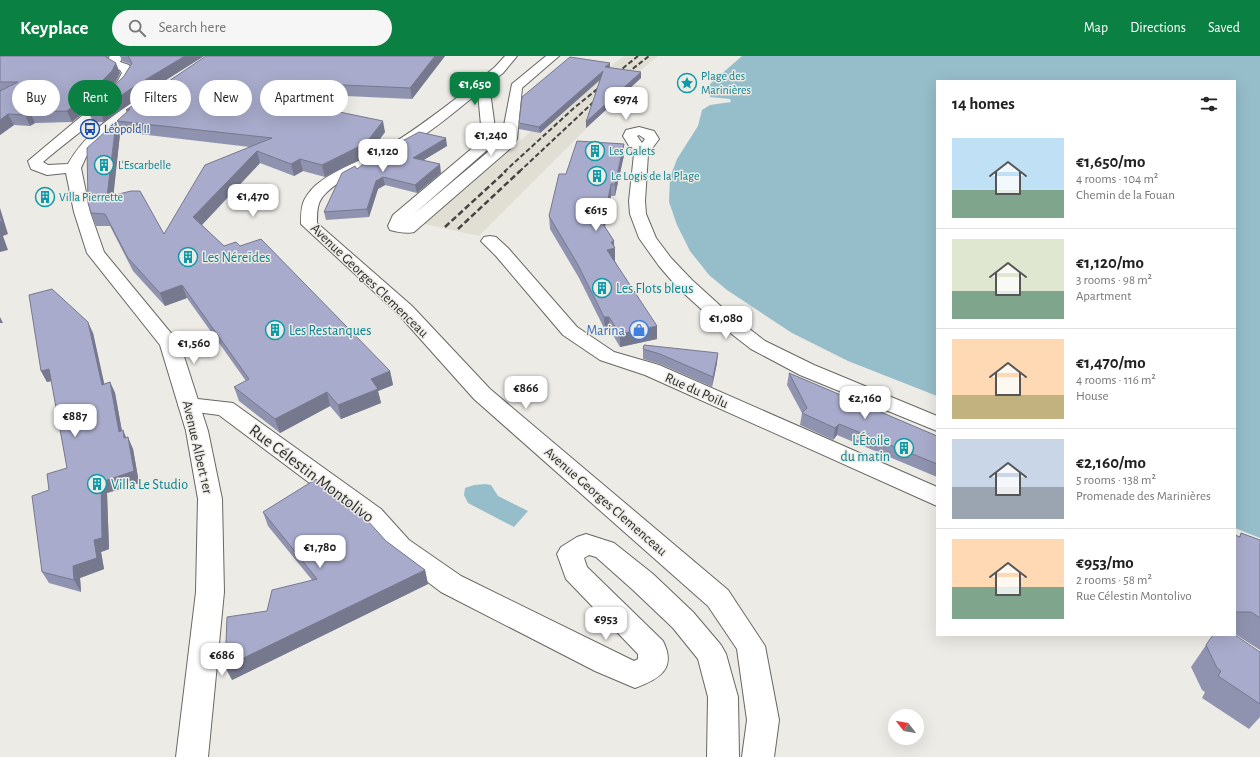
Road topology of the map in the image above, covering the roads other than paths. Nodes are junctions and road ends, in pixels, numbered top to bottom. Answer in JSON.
{"nodes":[{"id":1,"x":116,"y":56,"type":"edge"},
{"id":2,"x":510,"y":56,"type":"edge"},
{"id":3,"x":553,"y":56,"type":"edge"},
{"id":4,"x":490,"y":61,"type":"dead end"},
{"id":5,"x":476,"y":89,"type":"junction"},
{"id":6,"x":130,"y":112,"type":"edge"},
{"id":7,"x":641,"y":154,"type":"dead end"},
{"id":8,"x":73,"y":168,"type":"junction"},
{"id":9,"x":490,"y":240,"type":"dead end"},
{"id":10,"x":190,"y":405,"type":"junction"},
{"id":11,"x":936,"y":424,"type":"edge"},
{"id":12,"x":936,"y":497,"type":"edge"},
{"id":13,"x":192,"y":757,"type":"edge"},
{"id":14,"x":723,"y":757,"type":"edge"},
{"id":15,"x":758,"y":757,"type":"edge"}],
"edges":[{"from":1,"to":8,"type":"street"},
{"from":2,"to":5,"type":"street","name":"Avenue Georges Clemenceau"},
{"from":3,"to":5,"type":"street"},
{"from":4,"to":5,"type":"street"},
{"from":5,"to":15,"type":"street","name":"Avenue Georges Clemenceau"},
{"from":6,"to":8,"type":"street"},
{"from":7,"to":11,"type":"street"},
{"from":8,"to":10,"type":"street","name":"Avenue Albert 1er"},
{"from":9,"to":12,"type":"street","name":"Rue du Poilu"},
{"from":10,"to":13,"type":"street","name":"Avenue Albert 1er"},
{"from":10,"to":14,"type":"street","name":"Rue Célestin Montolivo"}]}
